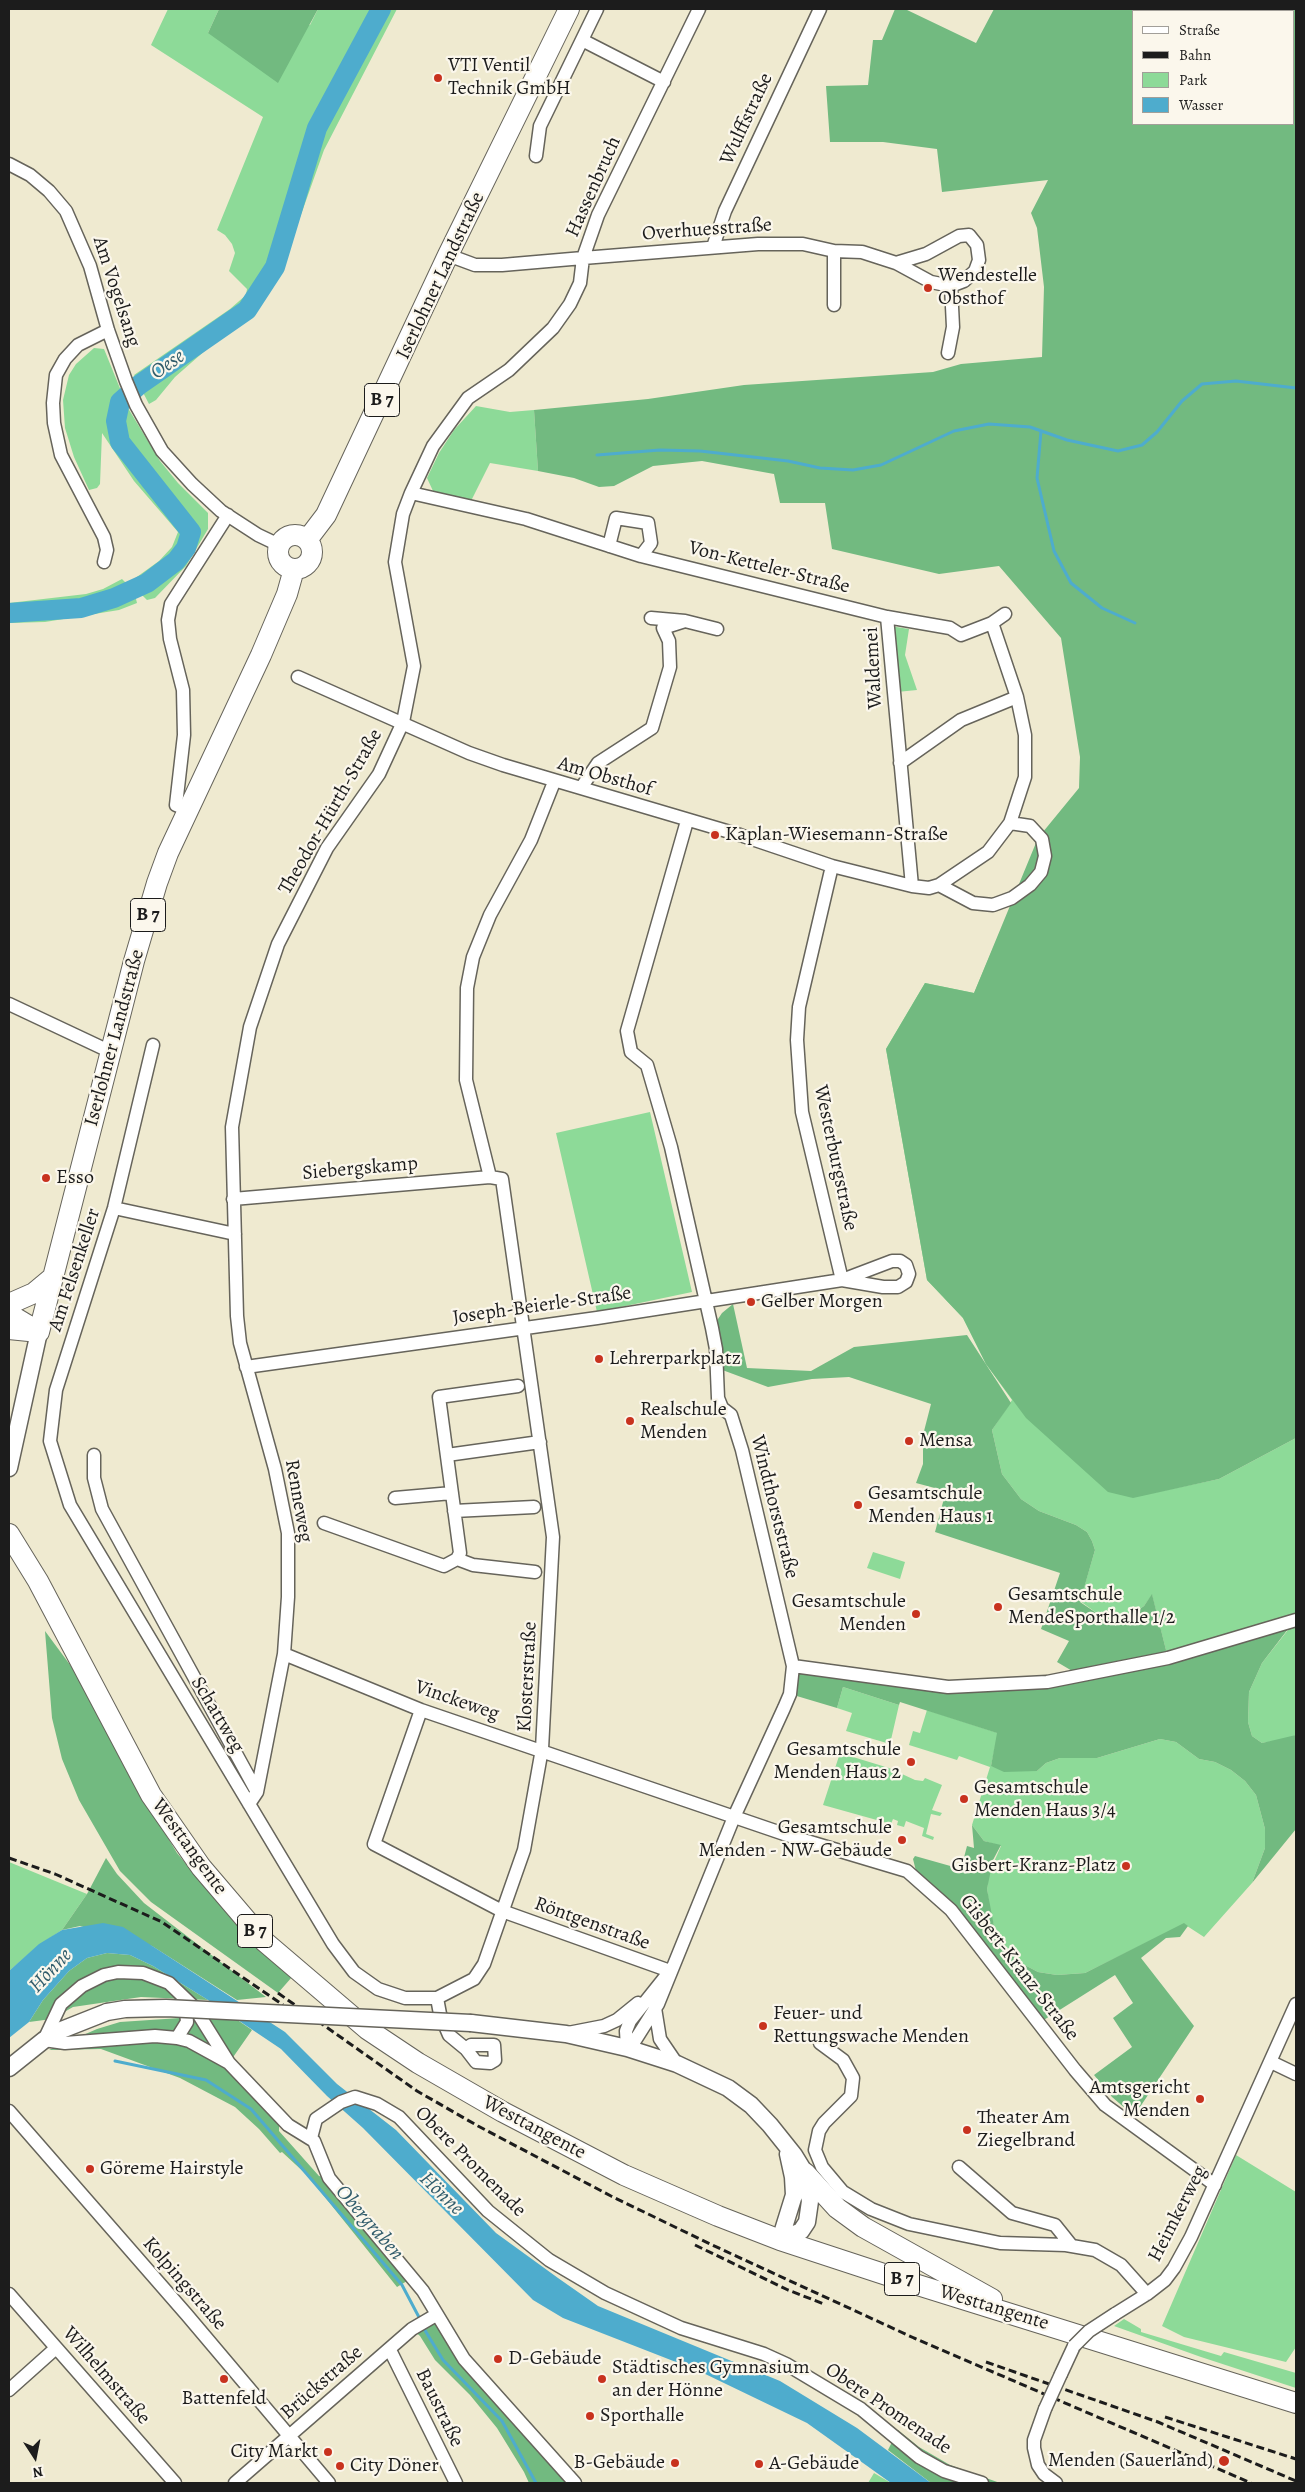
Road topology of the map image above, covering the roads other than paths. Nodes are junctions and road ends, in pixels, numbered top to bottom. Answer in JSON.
{"nodes":[{"id":1,"x":570,"y":9,"type":"edge"},
{"id":2,"x":597,"y":9,"type":"edge"},
{"id":3,"x":699,"y":9,"type":"edge"},
{"id":4,"x":820,"y":9,"type":"edge"},
{"id":5,"x":582,"y":40,"type":"junction"},
{"id":6,"x":664,"y":82,"type":"junction"},
{"id":7,"x":536,"y":156,"type":"dead end"},
{"id":8,"x":9,"y":164,"type":"edge"},
{"id":9,"x":713,"y":247,"type":"junction"},
{"id":10,"x":834,"y":251,"type":"junction"},
{"id":11,"x":448,"y":255,"type":"junction"},
{"id":12,"x":583,"y":258,"type":"junction"},
{"id":13,"x":896,"y":263,"type":"junction"},
{"id":14,"x":952,"y":286,"type":"junction"},
{"id":15,"x":834,"y":305,"type":"dead end"},
{"id":16,"x":108,"y":330,"type":"junction"},
{"id":17,"x":948,"y":353,"type":"dead end"},
{"id":18,"x":411,"y":493,"type":"junction"},
{"id":19,"x":228,"y":515,"type":"junction"},
{"id":20,"x":308,"y":540,"type":"junction"},
{"id":21,"x":279,"y":545,"type":"junction"},
{"id":22,"x":610,"y":546,"type":"junction"},
{"id":23,"x":641,"y":556,"type":"junction"},
{"id":24,"x":104,"y":562,"type":"dead end"},
{"id":25,"x":294,"y":569,"type":"junction"},
{"id":26,"x":1005,"y":614,"type":"dead end"},
{"id":27,"x":887,"y":617,"type":"junction"},
{"id":28,"x":651,"y":618,"type":"dead end"},
{"id":29,"x":684,"y":621,"type":"junction"},
{"id":30,"x":992,"y":623,"type":"junction"},
{"id":31,"x":717,"y":629,"type":"dead end"},
{"id":32,"x":298,"y":677,"type":"dead end"},
{"id":33,"x":1016,"y":697,"type":"junction"},
{"id":34,"x":403,"y":722,"type":"junction"},
{"id":35,"x":900,"y":763,"type":"junction"},
{"id":36,"x":554,"y":782,"type":"junction"},
{"id":37,"x":581,"y":788,"type":"junction"},
{"id":38,"x":188,"y":810,"type":"junction"},
{"id":39,"x":687,"y":821,"type":"junction"},
{"id":40,"x":1010,"y":823,"type":"junction"},
{"id":41,"x":832,"y":866,"type":"junction"},
{"id":42,"x":939,"y":885,"type":"junction"},
{"id":43,"x":912,"y":886,"type":"junction"},
{"id":44,"x":9,"y":1004,"type":"edge"},
{"id":45,"x":153,"y":1046,"type":"dead end"},
{"id":46,"x":111,"y":1052,"type":"junction"},
{"id":47,"x":490,"y":1177,"type":"junction"},
{"id":48,"x":233,"y":1199,"type":"junction"},
{"id":49,"x":114,"y":1208,"type":"junction"},
{"id":50,"x":235,"y":1234,"type":"junction"},
{"id":51,"x":52,"y":1278,"type":"junction"},
{"id":52,"x":842,"y":1280,"type":"joint"},
{"id":53,"x":707,"y":1302,"type":"junction"},
{"id":54,"x":9,"y":1304,"type":"edge"},
{"id":55,"x":9,"y":1314,"type":"edge"},
{"id":56,"x":523,"y":1327,"type":"junction"},
{"id":57,"x":9,"y":1329,"type":"edge"},
{"id":58,"x":39,"y":1332,"type":"junction"},
{"id":59,"x":246,"y":1367,"type":"junction"},
{"id":60,"x":518,"y":1386,"type":"dead end"},
{"id":61,"x":540,"y":1442,"type":"junction"},
{"id":62,"x":94,"y":1455,"type":"dead end"},
{"id":63,"x":447,"y":1455,"type":"junction"},
{"id":64,"x":9,"y":1468,"type":"edge"},
{"id":65,"x":452,"y":1493,"type":"junction"},
{"id":66,"x":395,"y":1498,"type":"dead end"},
{"id":67,"x":70,"y":1505,"type":"joint"},
{"id":68,"x":534,"y":1507,"type":"dead end"},
{"id":69,"x":454,"y":1511,"type":"junction"},
{"id":70,"x":324,"y":1523,"type":"dead end"},
{"id":71,"x":9,"y":1534,"type":"edge"},
{"id":72,"x":456,"y":1559,"type":"junction"},
{"id":73,"x":535,"y":1572,"type":"dead end"},
{"id":74,"x":1296,"y":1620,"type":"edge"},
{"id":75,"x":284,"y":1654,"type":"junction"},
{"id":76,"x":793,"y":1666,"type":"junction"},
{"id":77,"x":421,"y":1710,"type":"junction"},
{"id":78,"x":542,"y":1749,"type":"junction"},
{"id":79,"x":257,"y":1792,"type":"junction"},
{"id":80,"x":249,"y":1804,"type":"junction"},
{"id":81,"x":734,"y":1817,"type":"junction"},
{"id":82,"x":502,"y":1911,"type":"junction"},
{"id":83,"x":333,"y":1944,"type":"joint"},
{"id":84,"x":670,"y":1971,"type":"junction"},
{"id":85,"x":651,"y":1992,"type":"junction"},
{"id":86,"x":185,"y":1997,"type":"junction"},
{"id":87,"x":437,"y":1998,"type":"junction"},
{"id":88,"x":1296,"y":2004,"type":"edge"},
{"id":89,"x":655,"y":2008,"type":"junction"},
{"id":90,"x":566,"y":2034,"type":"junction"},
{"id":91,"x":177,"y":2038,"type":"junction"},
{"id":92,"x":44,"y":2040,"type":"junction"},
{"id":93,"x":820,"y":2043,"type":"dead end"},
{"id":94,"x":626,"y":2048,"type":"junction"},
{"id":95,"x":466,"y":2049,"type":"dead end"},
{"id":96,"x":1271,"y":2062,"type":"junction"},
{"id":97,"x":229,"y":2063,"type":"junction"},
{"id":98,"x":677,"y":2064,"type":"junction"},
{"id":99,"x":9,"y":2068,"type":"edge"},
{"id":100,"x":1296,"y":2074,"type":"edge"},
{"id":101,"x":9,"y":2111,"type":"edge"},
{"id":102,"x":311,"y":2138,"type":"junction"},
{"id":103,"x":785,"y":2144,"type":"junction"},
{"id":104,"x":959,"y":2167,"type":"dead end"},
{"id":105,"x":805,"y":2173,"type":"junction"},
{"id":106,"x":1215,"y":2185,"type":"junction"},
{"id":107,"x":780,"y":2240,"type":"junction"},
{"id":108,"x":1071,"y":2245,"type":"junction"},
{"id":109,"x":9,"y":2294,"type":"edge"},
{"id":110,"x":1147,"y":2294,"type":"junction"},
{"id":111,"x":436,"y":2315,"type":"junction"},
{"id":112,"x":1024,"y":2317,"type":"junction"},
{"id":113,"x":56,"y":2348,"type":"junction"},
{"id":114,"x":390,"y":2350,"type":"junction"},
{"id":115,"x":9,"y":2390,"type":"edge"},
{"id":116,"x":1296,"y":2403,"type":"edge"},
{"id":117,"x":289,"y":2436,"type":"junction"},
{"id":118,"x":175,"y":2483,"type":"edge"},
{"id":119,"x":235,"y":2483,"type":"edge"},
{"id":120,"x":329,"y":2483,"type":"edge"},
{"id":121,"x":456,"y":2483,"type":"edge"},
{"id":122,"x":575,"y":2483,"type":"edge"},
{"id":123,"x":982,"y":2483,"type":"edge"},
{"id":124,"x":1056,"y":2483,"type":"edge"}],
"edges":[{"from":1,"to":11,"type":"main road","name":"Iserlohner Landstraße","number":"B 7"},
{"from":2,"to":5,"type":"street"},
{"from":3,"to":6,"type":"street","name":"Hassenbruch"},
{"from":4,"to":9,"type":"street","name":"Wulffstraße"},
{"from":5,"to":6,"type":"street"},
{"from":5,"to":7,"type":"street"},
{"from":6,"to":12,"type":"street","name":"Hassenbruch"},
{"from":8,"to":16,"type":"street","name":"Am Vogelsang"},
{"from":9,"to":10,"type":"street","name":"Overhuesstraße"},
{"from":9,"to":12,"type":"street","name":"Overhuesstraße"},
{"from":10,"to":13,"type":"street","name":"Overhuesstraße"},
{"from":10,"to":15,"type":"street"},
{"from":11,"to":12,"type":"street","name":"Hassenbruch"},
{"from":11,"to":20,"type":"main road","name":"Iserlohner Landstraße","number":"B 7"},
{"from":12,"to":18,"type":"street","name":"Theodor-Hürth-Straße"},
{"from":13,"to":14,"type":"street","name":"Overhuesstraße"},
{"from":13,"to":14,"type":"street"},
{"from":14,"to":17,"type":"street"},
{"from":16,"to":19,"type":"street","name":"Am Vogelsang"},
{"from":16,"to":24,"type":"street"},
{"from":18,"to":22,"type":"street","name":"Von-Ketteler-Straße"},
{"from":18,"to":34,"type":"street","name":"Theodor-Hürth-Straße"},
{"from":19,"to":21,"type":"street","name":"Am Vogelsang"},
{"from":19,"to":38,"type":"street"},
{"from":20,"to":21,"type":"main road"},
{"from":20,"to":25,"type":"main road"},
{"from":21,"to":25,"type":"main road"},
{"from":22,"to":23,"type":"street","name":"Von-Ketteler-Straße"},
{"from":22,"to":23,"type":"street"},
{"from":23,"to":27,"type":"street","name":"Von-Ketteler-Straße"},
{"from":25,"to":38,"type":"main road","name":"Iserlohner Landstraße","number":"B 7"},
{"from":26,"to":30,"type":"street","name":"Waldemei"},
{"from":27,"to":30,"type":"street","name":"Waldemei"},
{"from":27,"to":35,"type":"street","name":"Waldemei"},
{"from":28,"to":29,"type":"street"},
{"from":29,"to":31,"type":"street"},
{"from":29,"to":37,"type":"street"},
{"from":30,"to":33,"type":"street"},
{"from":32,"to":34,"type":"street","name":"Am Obsthof"},
{"from":33,"to":35,"type":"street"},
{"from":33,"to":40,"type":"street"},
{"from":34,"to":36,"type":"street","name":"Am Obsthof"},
{"from":34,"to":48,"type":"street","name":"Theodor-Hürth-Straße"},
{"from":35,"to":43,"type":"street","name":"Waldemei"},
{"from":36,"to":37,"type":"street","name":"Am Obsthof"},
{"from":36,"to":47,"type":"street"},
{"from":37,"to":39,"type":"street","name":"Am Obsthof"},
{"from":38,"to":46,"type":"main road","name":"Iserlohner Landstraße","number":"B 7"},
{"from":39,"to":41,"type":"street","name":"Am Obsthof"},
{"from":39,"to":53,"type":"street"},
{"from":40,"to":42,"type":"street"},
{"from":40,"to":42,"type":"street"},
{"from":41,"to":43,"type":"street","name":"Am Obsthof"},
{"from":41,"to":52,"type":"street","name":"Westerburgstraße"},
{"from":42,"to":43,"type":"street"},
{"from":44,"to":46,"type":"street"},
{"from":45,"to":49,"type":"street","name":"Am Felsenkeller"},
{"from":46,"to":51,"type":"main road","name":"Iserlohner Landstraße","number":"B 7"},
{"from":47,"to":48,"type":"street","name":"Siebergskamp"},
{"from":47,"to":56,"type":"street","name":"Klosterstraße"},
{"from":48,"to":50,"type":"street","name":"Theodor-Hürth-Straße"},
{"from":49,"to":50,"type":"street"},
{"from":49,"to":67,"type":"street","name":"Am Felsenkeller"},
{"from":50,"to":59,"type":"street","name":"Renneweg"},
{"from":51,"to":54,"type":"main road"},
{"from":51,"to":58,"type":"main road","name":"Iserlohner Landstraße","number":"B 7"},
{"from":52,"to":53,"type":"street","name":"Joseph-Beierle-Straße"},
{"from":53,"to":56,"type":"street","name":"Joseph-Beierle-Straße"},
{"from":53,"to":76,"type":"street","name":"Windthorststraße"},
{"from":55,"to":58,"type":"main road"},
{"from":56,"to":59,"type":"street","name":"Joseph-Beierle-Straße"},
{"from":56,"to":61,"type":"street","name":"Klosterstraße"},
{"from":57,"to":58,"type":"main road"},
{"from":58,"to":64,"type":"street","name":"Iserlohner Landstraße"},
{"from":59,"to":75,"type":"street","name":"Renneweg"},
{"from":60,"to":63,"type":"street"},
{"from":61,"to":63,"type":"street"},
{"from":61,"to":78,"type":"street","name":"Klosterstraße"},
{"from":62,"to":79,"type":"street","name":"Schattweg"},
{"from":63,"to":65,"type":"street"},
{"from":65,"to":66,"type":"street"},
{"from":65,"to":69,"type":"street"},
{"from":67,"to":80,"type":"street","name":"Schattweg"},
{"from":68,"to":69,"type":"street"},
{"from":69,"to":72,"type":"street"},
{"from":70,"to":72,"type":"street"},
{"from":71,"to":107,"type":"main road","name":"Westtangente","number":"B 7"},
{"from":72,"to":73,"type":"street"},
{"from":74,"to":76,"type":"street"},
{"from":75,"to":77,"type":"street","name":"Vinckeweg"},
{"from":75,"to":79,"type":"street","name":"Renneweg"},
{"from":76,"to":81,"type":"street","name":"Windthorststraße"},
{"from":77,"to":78,"type":"street","name":"Vinckeweg"},
{"from":77,"to":82,"type":"street","name":"Röntgenstraße"},
{"from":78,"to":81,"type":"street","name":"Vinckeweg"},
{"from":78,"to":82,"type":"street","name":"Klosterstraße"},
{"from":79,"to":80,"type":"street","name":"Renneweg"},
{"from":80,"to":83,"type":"street","name":"Schattweg"},
{"from":81,"to":84,"type":"street","name":"Windthorststraße"},
{"from":81,"to":106,"type":"street","name":"Gisbert-Kranz-Straße"},
{"from":82,"to":84,"type":"street","name":"Röntgenstraße"},
{"from":82,"to":87,"type":"street","name":"Klosterstraße"},
{"from":83,"to":87,"type":"street","name":"Klosterstraße"},
{"from":84,"to":85,"type":"street","name":"Windthorststraße"},
{"from":84,"to":89,"type":"street","name":"Windthorststraße"},
{"from":85,"to":90,"type":"street","name":"Windthorststraße"},
{"from":85,"to":94,"type":"street","name":"Windthorststraße"},
{"from":86,"to":91,"type":"street"},
{"from":86,"to":92,"type":"street"},
{"from":86,"to":97,"type":"street"},
{"from":87,"to":95,"type":"street"},
{"from":88,"to":96,"type":"street","name":"Heimkerweg"},
{"from":89,"to":94,"type":"street","name":"Windthorststraße"},
{"from":89,"to":98,"type":"street"},
{"from":90,"to":92,"type":"street","bridge":true},
{"from":90,"to":94,"type":"street"},
{"from":91,"to":92,"type":"street"},
{"from":91,"to":97,"type":"street"},
{"from":92,"to":99,"type":"street"},
{"from":93,"to":108,"type":"street"},
{"from":94,"to":98,"type":"street"},
{"from":96,"to":100,"type":"street"},
{"from":96,"to":106,"type":"street","name":"Heimkerweg"},
{"from":97,"to":102,"type":"street"},
{"from":98,"to":103,"type":"street"},
{"from":101,"to":117,"type":"street","name":"Kolpingstraße"},
{"from":102,"to":111,"type":"street"},
{"from":102,"to":123,"type":"street","name":"Obere Promenade"},
{"from":103,"to":105,"type":"street"},
{"from":103,"to":107,"type":"street"},
{"from":104,"to":108,"type":"street"},
{"from":105,"to":107,"type":"street"},
{"from":105,"to":112,"type":"main road"},
{"from":106,"to":110,"type":"street","name":"Heimkerweg"},
{"from":107,"to":112,"type":"main road","name":"Westtangente","number":"B 7"},
{"from":108,"to":110,"type":"street"},
{"from":109,"to":113,"type":"street","name":"Wilhelmstraße"},
{"from":110,"to":124,"type":"street","name":"Heimkerweg","bridge":true},
{"from":111,"to":114,"type":"street","name":"Brückstraße"},
{"from":111,"to":122,"type":"street"},
{"from":112,"to":116,"type":"main road","name":"Westtangente","number":"B 7"},
{"from":113,"to":115,"type":"street"},
{"from":113,"to":118,"type":"street","name":"Wilhelmstraße"},
{"from":114,"to":117,"type":"street","name":"Brückstraße"},
{"from":114,"to":121,"type":"street","name":"Baustraße"},
{"from":117,"to":119,"type":"street","name":"Brückstraße"},
{"from":117,"to":120,"type":"street","name":"Kolpingstraße"}]}
